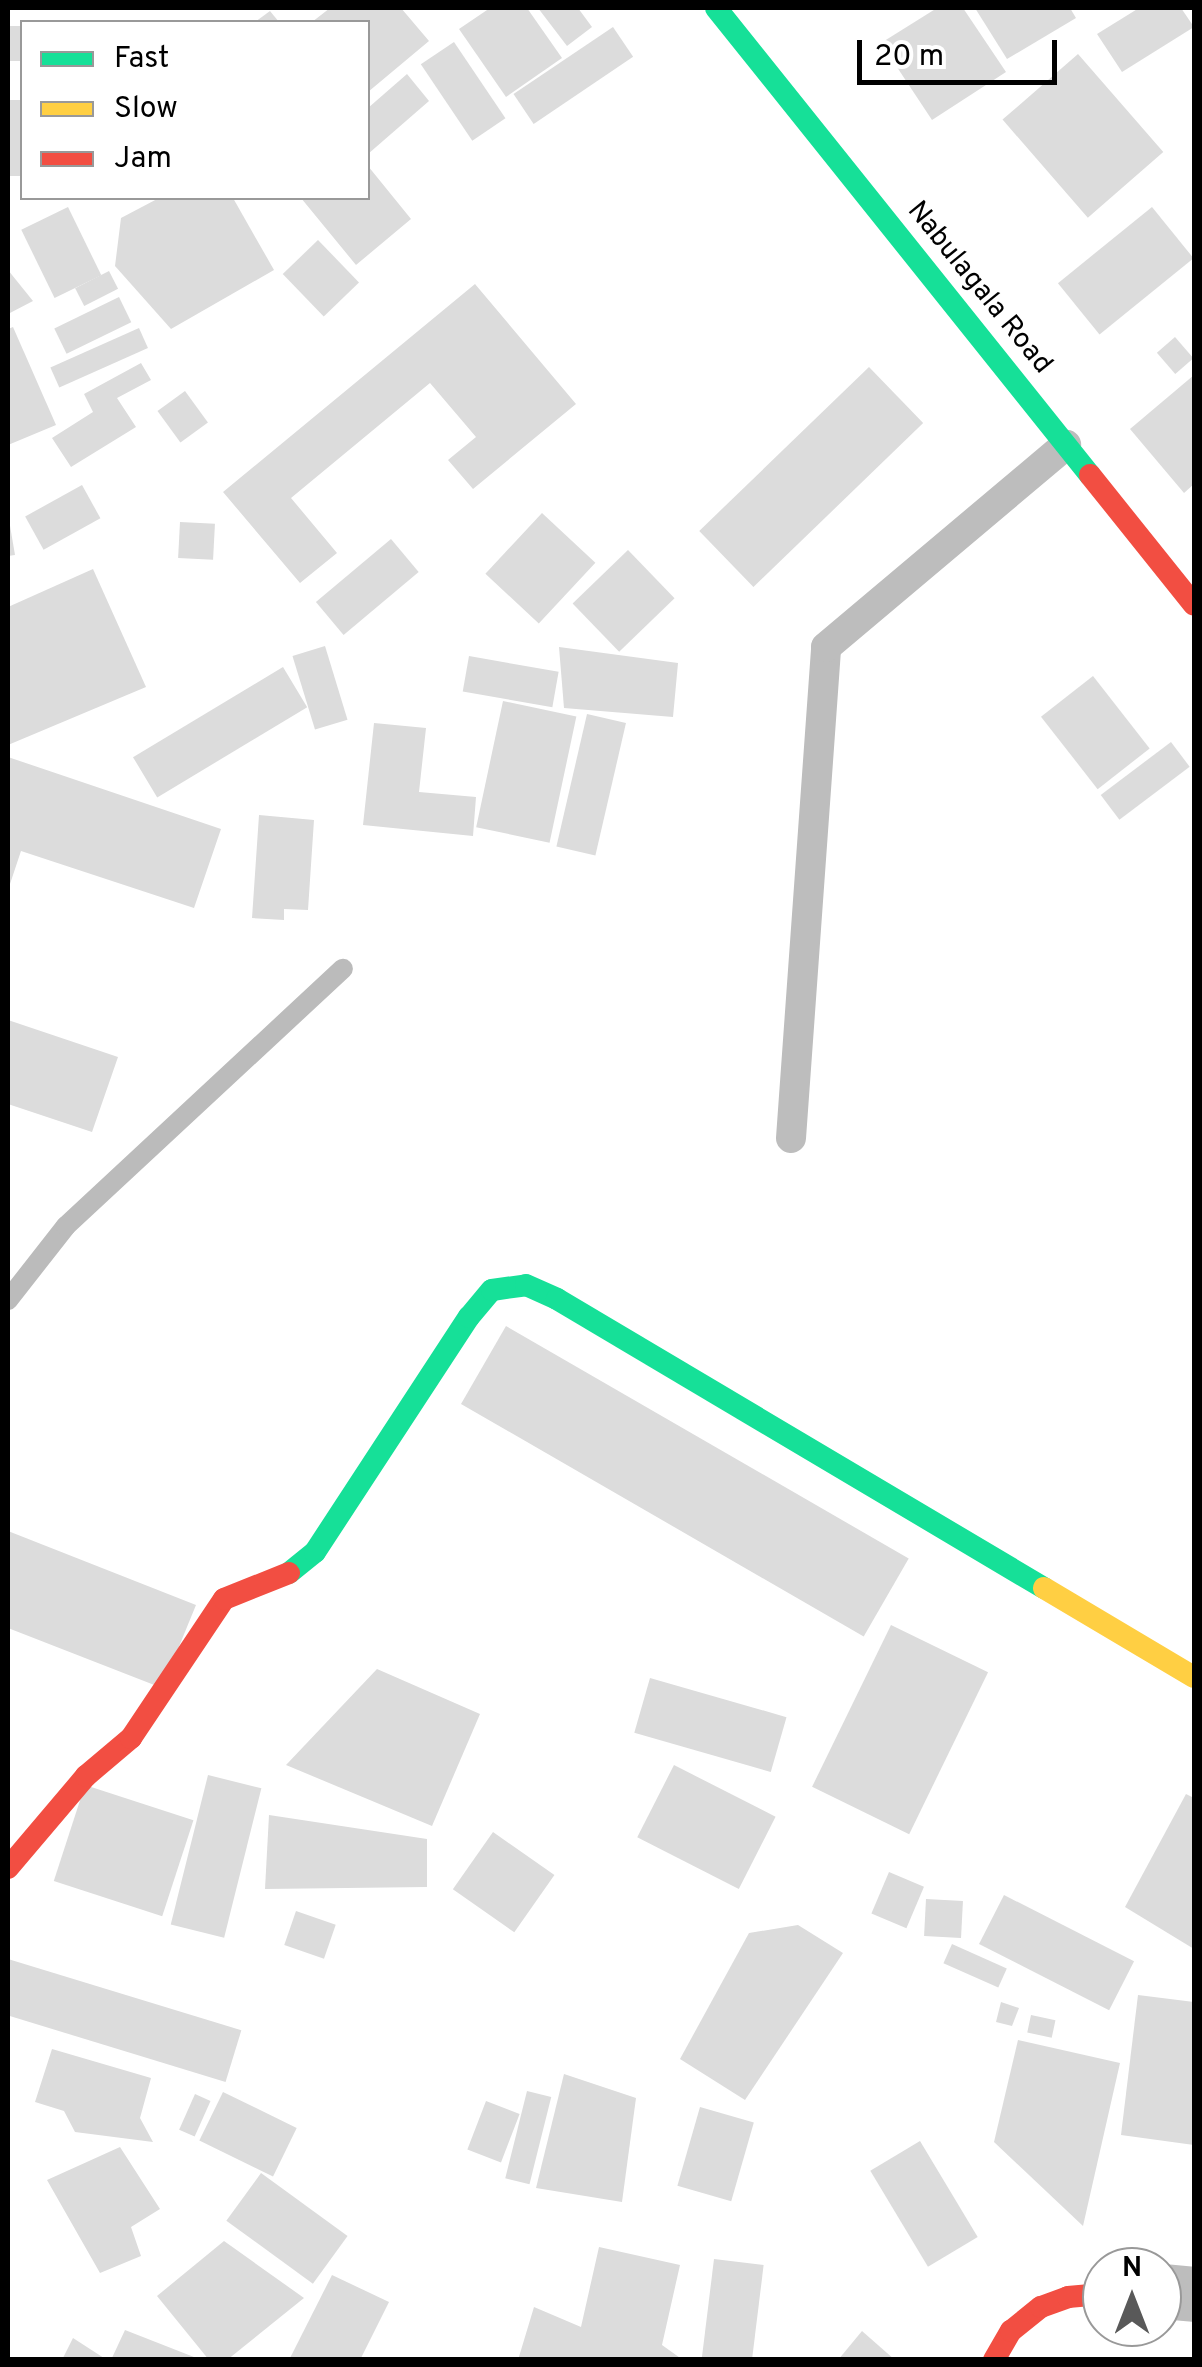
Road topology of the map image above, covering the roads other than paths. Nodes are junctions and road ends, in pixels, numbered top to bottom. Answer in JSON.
{"nodes":[{"id":1,"x":716,"y":8,"type":"edge"},
{"id":2,"x":1066,"y":445,"type":"junction"},
{"id":3,"x":1194,"y":605,"type":"edge"},
{"id":4,"x":790,"y":1138,"type":"dead end"},
{"id":5,"x":1194,"y":1678,"type":"edge"},
{"id":6,"x":8,"y":1868,"type":"edge"},
{"id":7,"x":1082,"y":2296,"type":"edge"},
{"id":8,"x":994,"y":2360,"type":"edge"}],
"edges":[{"from":1,"to":2,"type":"street","name":"Nabulagala Road"},
{"from":2,"to":3,"type":"street","name":"Nabulagala Road"},
{"from":2,"to":4,"type":"lane"},
{"from":5,"to":6,"type":"street"},
{"from":7,"to":8,"type":"street"}]}
